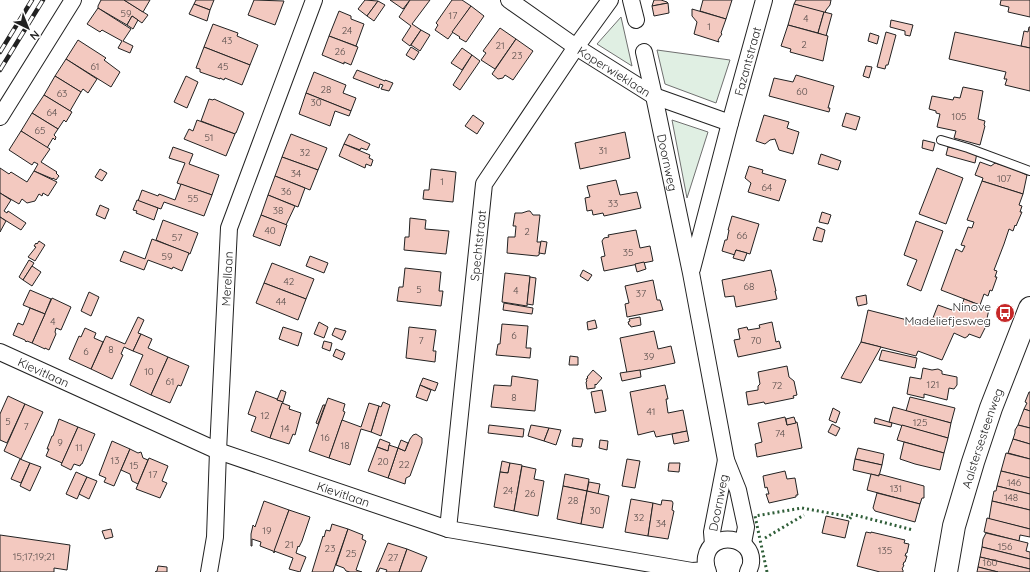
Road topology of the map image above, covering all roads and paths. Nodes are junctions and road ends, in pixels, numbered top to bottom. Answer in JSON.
{"nodes":[{"id":1,"x":73,"y":0,"type":"edge"},
{"id":2,"x":314,"y":0,"type":"edge"},
{"id":3,"x":509,"y":0,"type":"edge"},
{"id":4,"x":610,"y":0,"type":"edge"},
{"id":5,"x":631,"y":0,"type":"edge"},
{"id":6,"x":764,"y":0,"type":"edge"},
{"id":7,"x":636,"y":20,"type":"dead end"},
{"id":8,"x":576,"y":47,"type":"junction"},
{"id":9,"x":644,"y":52,"type":"dead end"},
{"id":10,"x":654,"y":96,"type":"junction"},
{"id":11,"x":0,"y":117,"type":"edge"},
{"id":12,"x":730,"y":123,"type":"junction"},
{"id":13,"x":941,"y":140,"type":"dead end"},
{"id":14,"x":1030,"y":170,"type":"edge"},
{"id":15,"x":691,"y":273,"type":"junction"},
{"id":16,"x":1030,"y":308,"type":"edge"},
{"id":17,"x":0,"y":352,"type":"edge"},
{"id":18,"x":218,"y":451,"type":"junction"},
{"id":19,"x":726,"y":460,"type":"junction"},
{"id":20,"x":448,"y":529,"type":"junction"},
{"id":21,"x":743,"y":543,"type":"junction"},
{"id":22,"x":713,"y":544,"type":"junction"},
{"id":23,"x":708,"y":571,"type":"edge"},
{"id":24,"x":210,"y":572,"type":"edge"},
{"id":25,"x":748,"y":572,"type":"edge"},
{"id":26,"x":946,"y":572,"type":"edge"}],
"edges":[{"from":1,"to":11,"type":"street"},
{"from":2,"to":18,"type":"street","name":"Merellaan"},
{"from":3,"to":8,"type":"street","name":"Koperwieklaan"},
{"from":4,"to":8,"type":"street","name":"Spechtstraat"},
{"from":5,"to":7,"type":"street"},
{"from":6,"to":12,"type":"street","name":"Fazantstraat"},
{"from":8,"to":10,"type":"street","name":"Koperwieklaan"},
{"from":8,"to":20,"type":"street","name":"Spechtstraat"},
{"from":9,"to":10,"type":"street","name":"Doornweg"},
{"from":10,"to":12,"type":"street","name":"Koperwieklaan"},
{"from":10,"to":15,"type":"street","name":"Doornweg"},
{"from":12,"to":15,"type":"street","name":"Doornweg"},
{"from":13,"to":14,"type":"lane"},
{"from":15,"to":19,"type":"street","name":"Doornweg"},
{"from":16,"to":26,"type":"main road","name":"Aalstersesteenweg"},
{"from":17,"to":18,"type":"street","name":"Kievitlaan"},
{"from":18,"to":20,"type":"street","name":"Kievitlaan"},
{"from":18,"to":24,"type":"street","name":"Merellaan"},
{"from":19,"to":21,"type":"street","name":"Doornweg"},
{"from":19,"to":22,"type":"street","name":"Doornweg"},
{"from":20,"to":23,"type":"street","name":"Kievitlaan"},
{"from":21,"to":22,"type":"street"},
{"from":21,"to":25,"type":"street"},
{"from":22,"to":23,"type":"street"}]}
